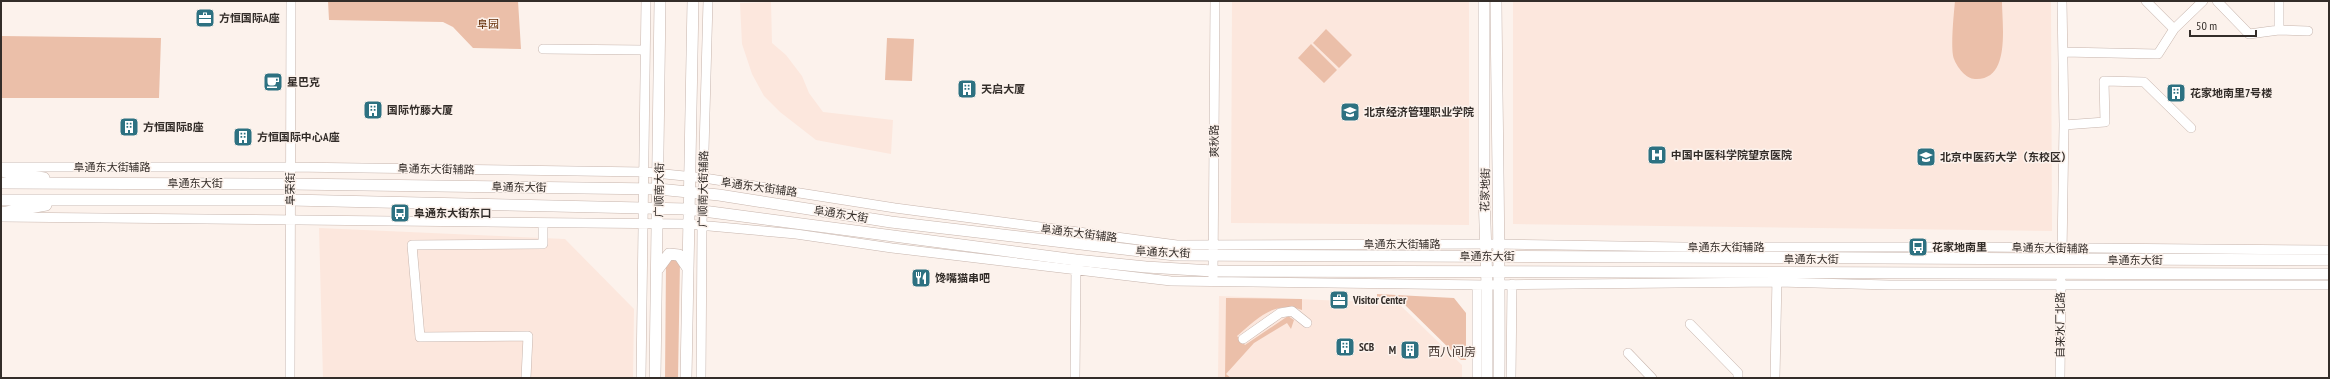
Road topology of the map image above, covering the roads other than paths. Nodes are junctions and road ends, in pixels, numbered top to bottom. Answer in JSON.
{"nodes":[{"id":1,"x":291,"y":1,"type":"edge"},
{"id":2,"x":646,"y":1,"type":"edge"},
{"id":3,"x":660,"y":1,"type":"edge"},
{"id":4,"x":692,"y":1,"type":"edge"},
{"id":5,"x":708,"y":1,"type":"edge"},
{"id":6,"x":1215,"y":1,"type":"edge"},
{"id":7,"x":1484,"y":1,"type":"edge"},
{"id":8,"x":1496,"y":1,"type":"edge"},
{"id":9,"x":2062,"y":1,"type":"edge"},
{"id":10,"x":2146,"y":1,"type":"edge"},
{"id":11,"x":2203,"y":1,"type":"edge"},
{"id":12,"x":2217,"y":1,"type":"edge"},
{"id":13,"x":2279,"y":1,"type":"edge"},
{"id":14,"x":2174,"y":29,"type":"junction"},
{"id":15,"x":2279,"y":30,"type":"junction"},
{"id":16,"x":2308,"y":31,"type":"dead end"},
{"id":17,"x":543,"y":49,"type":"dead end"},
{"id":18,"x":645,"y":50,"type":"junction"},
{"id":19,"x":2063,"y":52,"type":"junction"},
{"id":20,"x":2064,"y":125,"type":"junction"},
{"id":21,"x":2191,"y":128,"type":"dead end"},
{"id":22,"x":1,"y":167,"type":"edge"},
{"id":23,"x":290,"y":167,"type":"junction"},
{"id":24,"x":1,"y":171,"type":"edge"},
{"id":25,"x":645,"y":172,"type":"junction"},
{"id":26,"x":660,"y":174,"type":"junction"},
{"id":27,"x":688,"y":176,"type":"junction"},
{"id":28,"x":704,"y":178,"type":"junction"},
{"id":29,"x":1,"y":183,"type":"edge"},
{"id":30,"x":78,"y":183,"type":"junction"},
{"id":31,"x":290,"y":184,"type":"junction"},
{"id":32,"x":644,"y":189,"type":"junction"},
{"id":33,"x":658,"y":189,"type":"junction"},
{"id":34,"x":688,"y":192,"type":"junction"},
{"id":35,"x":703,"y":194,"type":"junction"},
{"id":36,"x":80,"y":199,"type":"junction"},
{"id":37,"x":1,"y":200,"type":"edge"},
{"id":38,"x":290,"y":200,"type":"junction"},
{"id":39,"x":644,"y":209,"type":"junction"},
{"id":40,"x":658,"y":209,"type":"junction"},
{"id":41,"x":688,"y":209,"type":"junction"},
{"id":42,"x":703,"y":211,"type":"junction"},
{"id":43,"x":1,"y":213,"type":"edge"},
{"id":44,"x":1,"y":217,"type":"edge"},
{"id":45,"x":290,"y":220,"type":"junction"},
{"id":46,"x":543,"y":223,"type":"junction"},
{"id":47,"x":644,"y":224,"type":"junction"},
{"id":48,"x":658,"y":224,"type":"junction"},
{"id":49,"x":687,"y":224,"type":"junction"},
{"id":50,"x":702,"y":225,"type":"junction"},
{"id":51,"x":1485,"y":244,"type":"junction"},
{"id":52,"x":1498,"y":244,"type":"junction"},
{"id":53,"x":2062,"y":248,"type":"junction"},
{"id":54,"x":1213,"y":249,"type":"junction"},
{"id":55,"x":2329,"y":250,"type":"edge"},
{"id":56,"x":1486,"y":256,"type":"junction"},
{"id":57,"x":1498,"y":257,"type":"junction"},
{"id":58,"x":2062,"y":260,"type":"junction"},
{"id":59,"x":2329,"y":260,"type":"edge"},
{"id":60,"x":1076,"y":265,"type":"junction"},
{"id":61,"x":687,"y":268,"type":"junction"},
{"id":62,"x":658,"y":269,"type":"junction"},
{"id":63,"x":1486,"y":272,"type":"junction"},
{"id":64,"x":1500,"y":273,"type":"junction"},
{"id":65,"x":2061,"y":273,"type":"junction"},
{"id":66,"x":2329,"y":274,"type":"edge"},
{"id":67,"x":1213,"y":276,"type":"junction"},
{"id":68,"x":1777,"y":277,"type":"junction"},
{"id":69,"x":1512,"y":284,"type":"junction"},
{"id":70,"x":2060,"y":284,"type":"junction"},
{"id":71,"x":1482,"y":285,"type":"junction"},
{"id":72,"x":1500,"y":285,"type":"junction"},
{"id":73,"x":2329,"y":285,"type":"edge"},
{"id":74,"x":1307,"y":323,"type":"dead end"},
{"id":75,"x":1690,"y":324,"type":"dead end"},
{"id":76,"x":1243,"y":339,"type":"dead end"},
{"id":77,"x":1628,"y":353,"type":"dead end"},
{"id":78,"x":290,"y":378,"type":"edge"},
{"id":79,"x":526,"y":378,"type":"edge"},
{"id":80,"x":641,"y":378,"type":"edge"},
{"id":81,"x":655,"y":378,"type":"edge"},
{"id":82,"x":686,"y":378,"type":"edge"},
{"id":83,"x":701,"y":378,"type":"edge"},
{"id":84,"x":1075,"y":378,"type":"edge"},
{"id":85,"x":1477,"y":378,"type":"edge"},
{"id":86,"x":1487,"y":378,"type":"edge"},
{"id":87,"x":1499,"y":378,"type":"edge"},
{"id":88,"x":1511,"y":378,"type":"edge"},
{"id":89,"x":1652,"y":378,"type":"edge"},
{"id":90,"x":1738,"y":378,"type":"edge"},
{"id":91,"x":1775,"y":378,"type":"edge"},
{"id":92,"x":2060,"y":378,"type":"edge"}],
"edges":[{"from":1,"to":23,"type":"street","name":"阜荣街"},
{"from":2,"to":18,"type":"street"},
{"from":3,"to":26,"type":"main road","name":"广顺南大街"},
{"from":4,"to":27,"type":"main road"},
{"from":5,"to":28,"type":"street","name":"广顺南大街辅路"},
{"from":6,"to":54,"type":"street","name":"爽秋路"},
{"from":7,"to":51,"type":"main road","name":"花家地街"},
{"from":8,"to":52,"type":"main road","name":"花家地街"},
{"from":9,"to":19,"type":"street"},
{"from":10,"to":14,"type":"street"},
{"from":11,"to":14,"type":"street"},
{"from":12,"to":15,"type":"street"},
{"from":13,"to":15,"type":"street"},
{"from":14,"to":19,"type":"street"},
{"from":15,"to":16,"type":"street"},
{"from":17,"to":18,"type":"street"},
{"from":18,"to":25,"type":"street"},
{"from":19,"to":20,"type":"street"},
{"from":20,"to":21,"type":"street"},
{"from":20,"to":53,"type":"street"},
{"from":22,"to":23,"type":"street","name":"阜通东大街辅路"},
{"from":23,"to":25,"type":"street","name":"阜通东大街辅路"},
{"from":23,"to":31,"type":"street","name":"阜荣街"},
{"from":24,"to":30,"type":"main road"},
{"from":25,"to":26,"type":"street","name":"阜通东大街辅路"},
{"from":25,"to":32,"type":"street"},
{"from":26,"to":27,"type":"street","name":"阜通东大街辅路"},
{"from":26,"to":33,"type":"main road","name":"广顺南大街"},
{"from":27,"to":28,"type":"street","name":"阜通东大街辅路"},
{"from":27,"to":34,"type":"main road"},
{"from":28,"to":35,"type":"street","name":"广顺南大街辅路"},
{"from":28,"to":54,"type":"street","name":"阜通东大街辅路"},
{"from":29,"to":30,"type":"main road","name":"阜通东大街"},
{"from":30,"to":31,"type":"main road","name":"阜通东大街"},
{"from":31,"to":32,"type":"main road","name":"阜通东大街"},
{"from":31,"to":38,"type":"street","name":"阜荣街"},
{"from":32,"to":33,"type":"main road","name":"阜通东大街"},
{"from":32,"to":39,"type":"street"},
{"from":33,"to":34,"type":"main road","name":"阜通东大街"},
{"from":33,"to":40,"type":"main road","name":"广顺南大街"},
{"from":34,"to":35,"type":"main road","name":"阜通东大街"},
{"from":34,"to":41,"type":"main road"},
{"from":35,"to":42,"type":"street","name":"广顺南大街辅路"},
{"from":35,"to":54,"type":"main road","name":"阜通东大街"},
{"from":36,"to":37,"type":"main road","name":"阜通东大街"},
{"from":36,"to":38,"type":"main road","name":"阜通东大街"},
{"from":36,"to":43,"type":"main road"},
{"from":38,"to":39,"type":"main road","name":"阜通东大街"},
{"from":38,"to":45,"type":"street","name":"阜荣街"},
{"from":39,"to":40,"type":"main road","name":"阜通东大街"},
{"from":39,"to":47,"type":"street"},
{"from":40,"to":41,"type":"main road","name":"阜通东大街"},
{"from":40,"to":48,"type":"main road","name":"广顺南大街"},
{"from":41,"to":42,"type":"main road","name":"阜通东大街"},
{"from":41,"to":49,"type":"main road"},
{"from":42,"to":50,"type":"street","name":"广顺南大街辅路"},
{"from":42,"to":60,"type":"main road","name":"阜通东大街"},
{"from":44,"to":45,"type":"street"},
{"from":45,"to":46,"type":"street"},
{"from":45,"to":78,"type":"street","name":"阜荣街"},
{"from":46,"to":47,"type":"street"},
{"from":46,"to":79,"type":"street"},
{"from":47,"to":48,"type":"street"},
{"from":47,"to":80,"type":"street"},
{"from":48,"to":49,"type":"street"},
{"from":48,"to":62,"type":"main road","name":"广顺南大街"},
{"from":49,"to":50,"type":"street"},
{"from":49,"to":61,"type":"main road"},
{"from":50,"to":60,"type":"street"},
{"from":50,"to":83,"type":"street","name":"广顺南大街辅路"},
{"from":51,"to":52,"type":"street","name":"阜通东大街辅路"},
{"from":51,"to":54,"type":"street","name":"阜通东大街辅路"},
{"from":51,"to":56,"type":"main road","name":"花家地街"},
{"from":52,"to":53,"type":"street","name":"阜通东大街辅路"},
{"from":52,"to":57,"type":"main road","name":"花家地街"},
{"from":53,"to":55,"type":"street","name":"阜通东大街辅路"},
{"from":53,"to":58,"type":"street"},
{"from":54,"to":56,"type":"main road","name":"阜通东大街"},
{"from":54,"to":67,"type":"street","name":"爽秋路"},
{"from":56,"to":57,"type":"main road","name":"阜通东大街"},
{"from":56,"to":63,"type":"main road","name":"花家地街"},
{"from":57,"to":58,"type":"main road","name":"阜通东大街"},
{"from":57,"to":64,"type":"main road","name":"花家地街"},
{"from":58,"to":59,"type":"main road","name":"阜通东大街"},
{"from":60,"to":67,"type":"main road","name":"阜通东大街"},
{"from":60,"to":84,"type":"street"},
{"from":61,"to":62,"type":"main road"},
{"from":61,"to":82,"type":"main road"},
{"from":62,"to":81,"type":"main road","name":"广顺南大街"},
{"from":63,"to":64,"type":"main road","name":"阜通东大街"},
{"from":63,"to":67,"type":"main road","name":"阜通东大街"},
{"from":63,"to":71,"type":"main road","name":"花家地街"},
{"from":64,"to":68,"type":"main road","name":"阜通东大街"},
{"from":64,"to":72,"type":"main road","name":"花家地街"},
{"from":65,"to":66,"type":"main road","name":"阜通东大街"},
{"from":65,"to":68,"type":"main road","name":"阜通东大街"},
{"from":65,"to":70,"type":"street","name":"自来水厂北路"},
{"from":67,"to":71,"type":"street"},
{"from":68,"to":69,"type":"street"},
{"from":68,"to":70,"type":"street"},
{"from":68,"to":91,"type":"street"},
{"from":69,"to":72,"type":"street"},
{"from":69,"to":88,"type":"street"},
{"from":70,"to":73,"type":"street"},
{"from":70,"to":92,"type":"street","name":"自来水厂北路"},
{"from":71,"to":72,"type":"street"},
{"from":71,"to":85,"type":"street"},
{"from":71,"to":86,"type":"main road","name":"花家地街"},
{"from":72,"to":87,"type":"main road","name":"花家地街"},
{"from":74,"to":76,"type":"street"},
{"from":75,"to":90,"type":"street"},
{"from":77,"to":89,"type":"street"}]}
